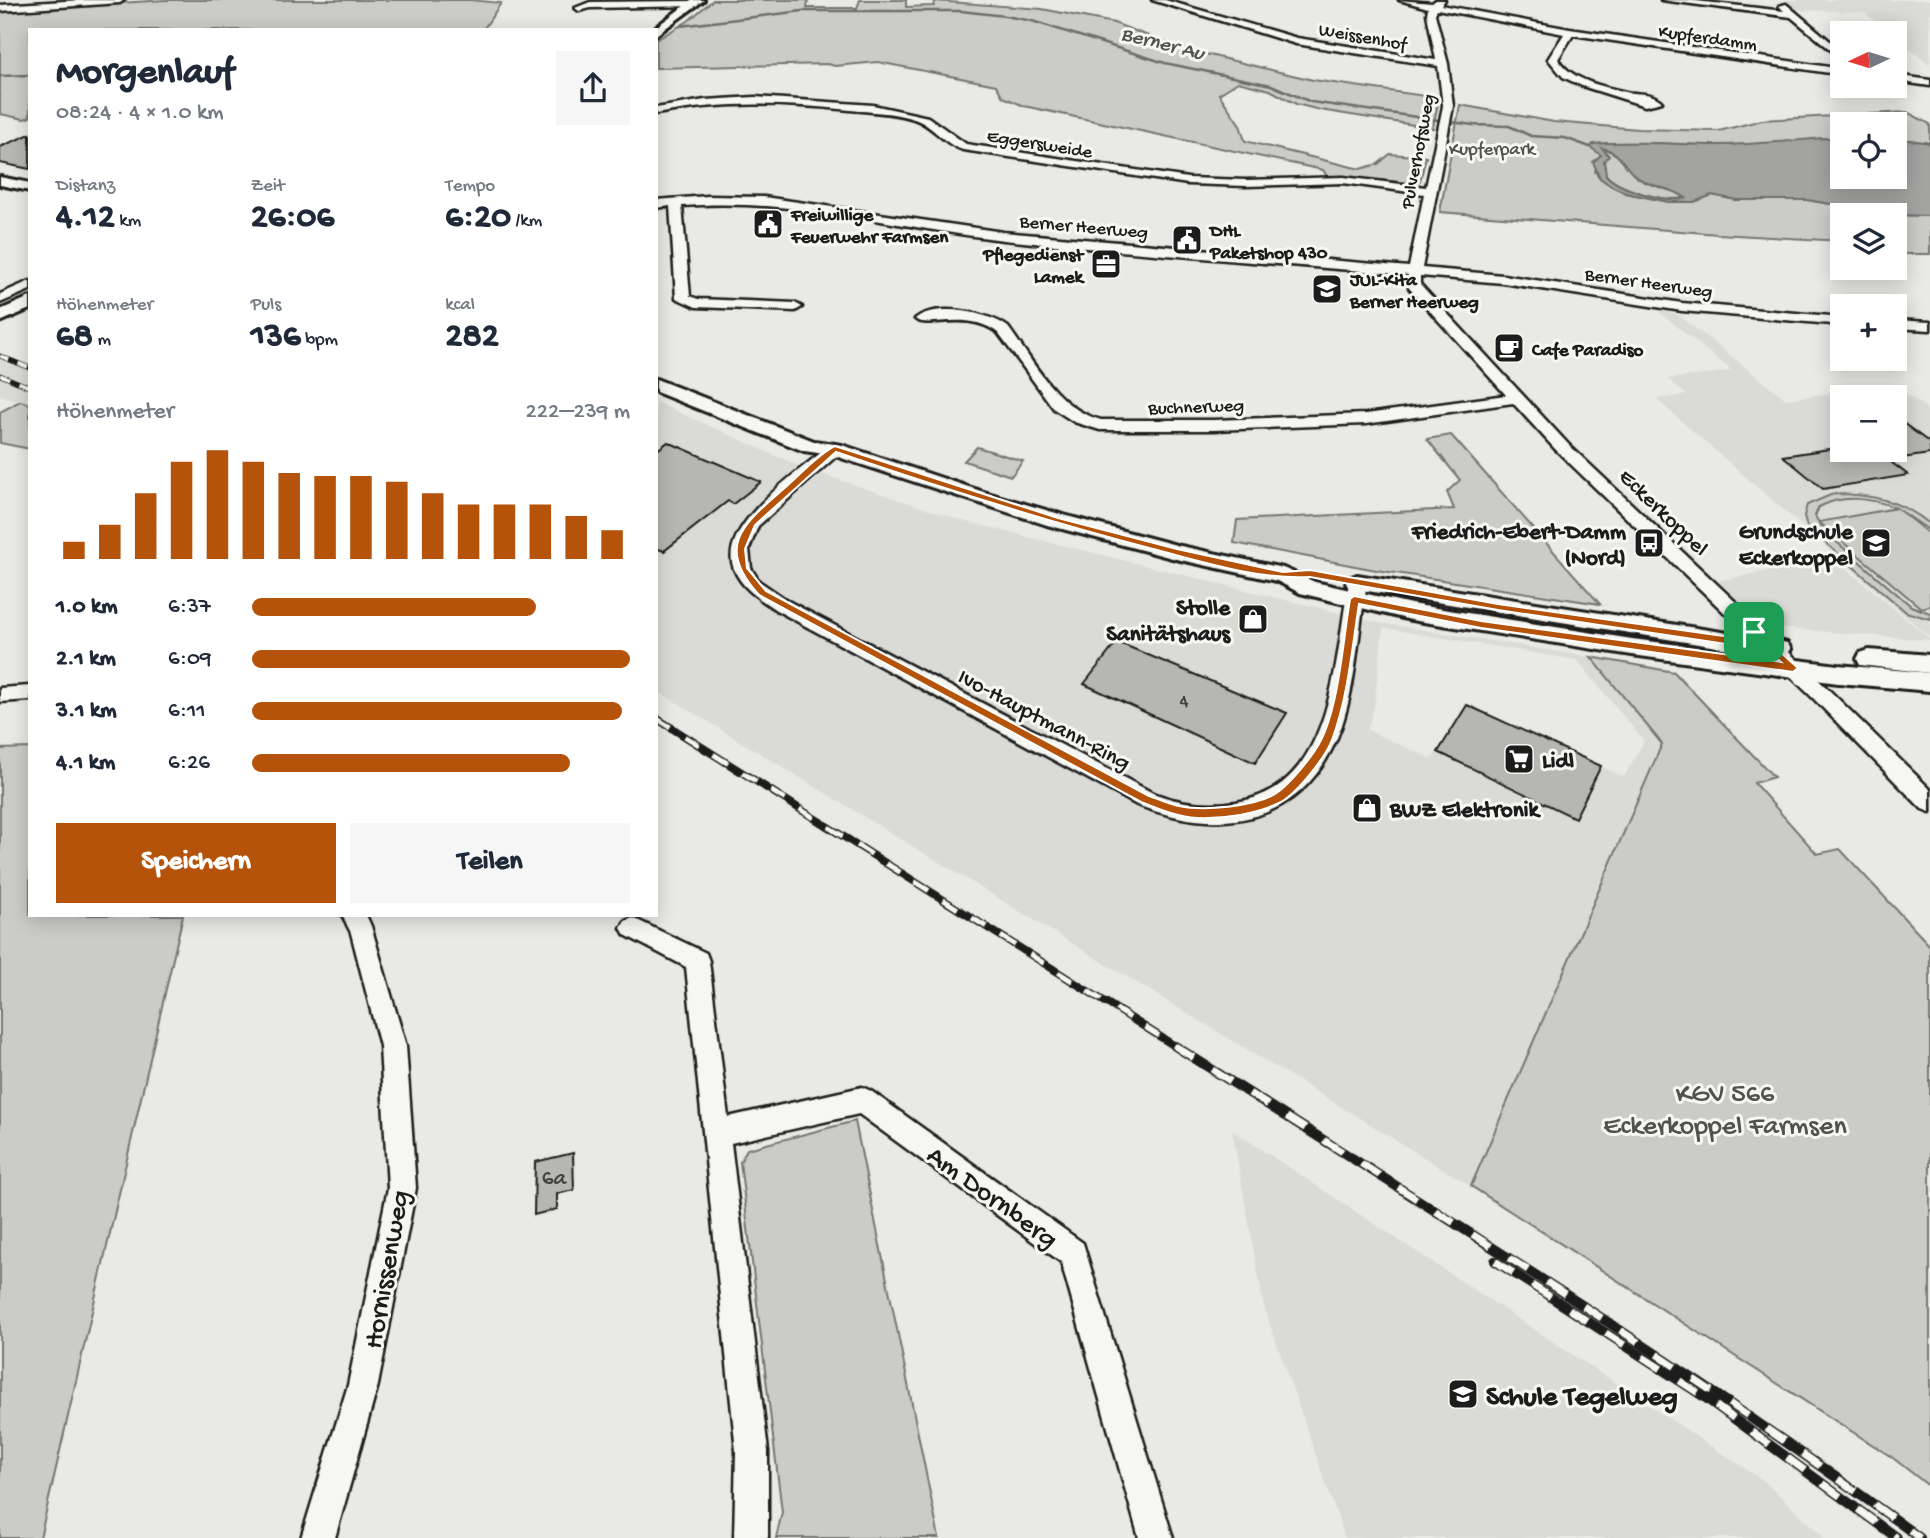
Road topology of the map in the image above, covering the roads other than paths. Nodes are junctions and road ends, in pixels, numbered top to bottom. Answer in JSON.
{"nodes":[{"id":1,"x":120,"y":0,"type":"edge"},
{"id":2,"x":1156,"y":0,"type":"edge"},
{"id":3,"x":1403,"y":0,"type":"edge"},
{"id":4,"x":1665,"y":0,"type":"edge"},
{"id":5,"x":1776,"y":0,"type":"edge"},
{"id":6,"x":696,"y":2,"type":"edge"},
{"id":7,"x":1437,"y":4,"type":"edge"},
{"id":8,"x":0,"y":8,"type":"edge"},
{"id":9,"x":579,"y":8,"type":"dead end"},
{"id":10,"x":1794,"y":15,"type":"junction"},
{"id":11,"x":658,"y":30,"type":"edge"},
{"id":12,"x":1570,"y":32,"type":"junction"},
{"id":13,"x":1830,"y":46,"type":"edge"},
{"id":14,"x":1443,"y":64,"type":"junction"},
{"id":15,"x":1830,"y":70,"type":"edge"},
{"id":16,"x":1908,"y":80,"type":"edge"},
{"id":17,"x":1930,"y":83,"type":"edge"},
{"id":18,"x":1625,"y":94,"type":"dead end"},
{"id":19,"x":658,"y":111,"type":"edge"},
{"id":20,"x":0,"y":181,"type":"edge"},
{"id":21,"x":28,"y":187,"type":"edge"},
{"id":22,"x":1429,"y":191,"type":"junction"},
{"id":23,"x":676,"y":202,"type":"junction"},
{"id":24,"x":658,"y":204,"type":"edge"},
{"id":25,"x":1413,"y":272,"type":"junction"},
{"id":26,"x":28,"y":287,"type":"edge"},
{"id":27,"x":28,"y":297,"type":"edge"},
{"id":28,"x":28,"y":303,"type":"edge"},
{"id":29,"x":795,"y":307,"type":"dead end"},
{"id":30,"x":1,"y":311,"type":"edge"},
{"id":31,"x":922,"y":319,"type":"dead end"},
{"id":32,"x":1830,"y":320,"type":"edge"},
{"id":33,"x":1907,"y":325,"type":"edge"},
{"id":34,"x":1930,"y":326,"type":"edge"},
{"id":35,"x":658,"y":371,"type":"edge"},
{"id":36,"x":658,"y":386,"type":"edge"},
{"id":37,"x":1516,"y":398,"type":"junction"},
{"id":38,"x":835,"y":449,"type":"junction"},
{"id":39,"x":1356,"y":591,"type":"junction"},
{"id":40,"x":1750,"y":638,"type":"junction"},
{"id":41,"x":1772,"y":648,"type":"junction"},
{"id":42,"x":1715,"y":658,"type":"junction"},
{"id":43,"x":1930,"y":664,"type":"edge"},
{"id":44,"x":1793,"y":668,"type":"junction"},
{"id":45,"x":1930,"y":682,"type":"edge"},
{"id":46,"x":28,"y":693,"type":"edge"},
{"id":47,"x":0,"y":695,"type":"edge"},
{"id":48,"x":1930,"y":803,"type":"edge"},
{"id":49,"x":355,"y":917,"type":"edge"},
{"id":50,"x":634,"y":928,"type":"dead end"},
{"id":51,"x":717,"y":1133,"type":"junction"},
{"id":52,"x":318,"y":1538,"type":"edge"},
{"id":53,"x":751,"y":1538,"type":"edge"},
{"id":54,"x":1156,"y":1538,"type":"edge"}],
"edges":[{"from":1,"to":8,"type":"street"},
{"from":2,"to":14,"type":"street","name":"Weissenhof"},
{"from":3,"to":7,"type":"street","name":"Kupferdamm"},
{"from":4,"to":10,"type":"street"},
{"from":5,"to":10,"type":"street"},
{"from":6,"to":9,"type":"street"},
{"from":6,"to":11,"type":"main road"},
{"from":7,"to":12,"type":"street","name":"Kupferdamm"},
{"from":7,"to":14,"type":"street","name":"Pulverhofsweg"},
{"from":10,"to":13,"type":"street"},
{"from":12,"to":15,"type":"street","name":"Kupferdamm"},
{"from":12,"to":18,"type":"street"},
{"from":14,"to":22,"type":"street","name":"Pulverhofsweg"},
{"from":16,"to":17,"type":"street"},
{"from":19,"to":22,"type":"street","name":"Eggersweide"},
{"from":20,"to":21,"type":"main road"},
{"from":22,"to":25,"type":"street","name":"Pulverhofsweg"},
{"from":23,"to":24,"type":"street","name":"Berner Heerweg"},
{"from":23,"to":25,"type":"street","name":"Berner Heerweg"},
{"from":23,"to":29,"type":"street"},
{"from":25,"to":32,"type":"street","name":"Berner Heerweg"},
{"from":25,"to":37,"type":"street","name":"Eckerkoppel"},
{"from":26,"to":30,"type":"street"},
{"from":27,"to":30,"type":"main road"},
{"from":28,"to":30,"type":"main road"},
{"from":31,"to":37,"type":"street","name":"Buchnerweg"},
{"from":33,"to":34,"type":"street"},
{"from":35,"to":38,"type":"main road"},
{"from":36,"to":38,"type":"main road"},
{"from":37,"to":40,"type":"street","name":"Eckerkoppel"},
{"from":38,"to":39,"type":"main road"},
{"from":38,"to":39,"type":"street","name":"Ivo-Hauptmann-Ring"},
{"from":39,"to":40,"type":"main road"},
{"from":39,"to":42,"type":"main road"},
{"from":40,"to":41,"type":"main road"},
{"from":40,"to":42,"type":"main road"},
{"from":41,"to":43,"type":"main road"},
{"from":41,"to":44,"type":"street"},
{"from":42,"to":44,"type":"main road"},
{"from":44,"to":45,"type":"main road"},
{"from":44,"to":48,"type":"street"},
{"from":46,"to":47,"type":"street"},
{"from":49,"to":52,"type":"street","name":"Hornissenweg"},
{"from":50,"to":51,"type":"street"},
{"from":51,"to":53,"type":"street"},
{"from":51,"to":54,"type":"street","name":"Am Dornberg"}]}
